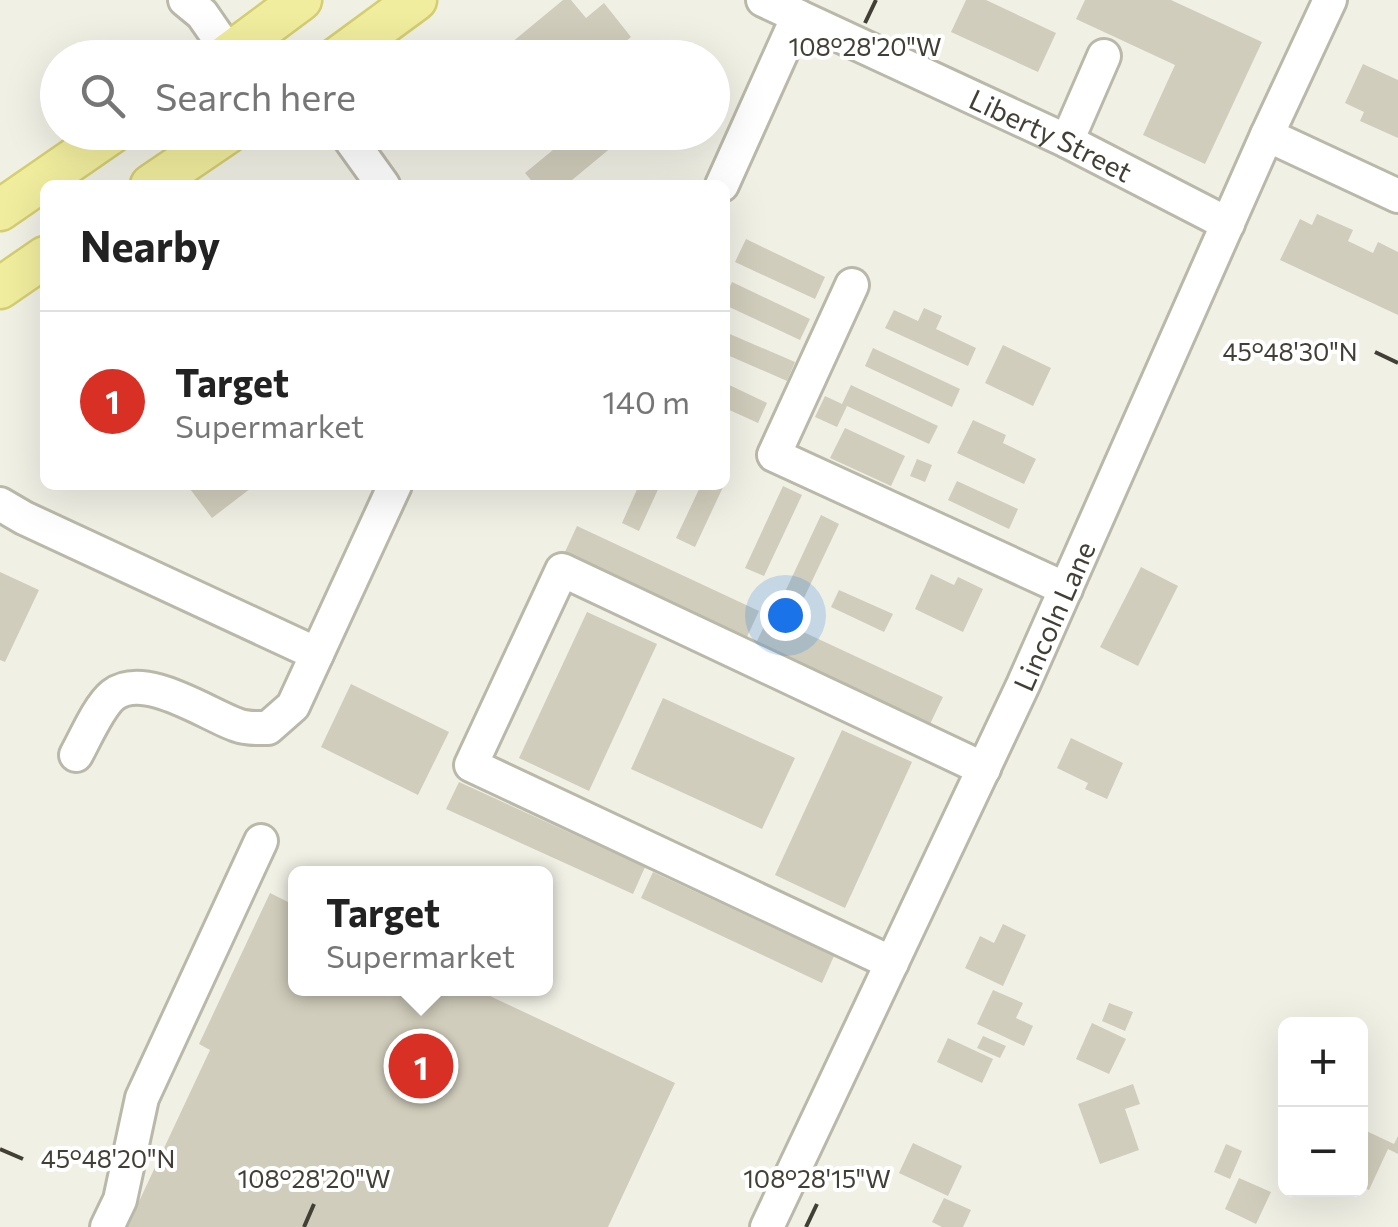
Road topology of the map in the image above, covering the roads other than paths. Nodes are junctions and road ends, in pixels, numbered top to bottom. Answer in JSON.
{"nodes":[{"id":1,"x":185,"y":0,"type":"edge"},
{"id":2,"x":301,"y":0,"type":"edge"},
{"id":3,"x":416,"y":0,"type":"edge"},
{"id":4,"x":763,"y":0,"type":"edge"},
{"id":5,"x":1330,"y":0,"type":"edge"},
{"id":6,"x":798,"y":16,"type":"junction"},
{"id":7,"x":217,"y":40,"type":"edge"},
{"id":8,"x":246,"y":40,"type":"edge"},
{"id":9,"x":362,"y":40,"type":"edge"},
{"id":10,"x":1104,"y":56,"type":"dead end"},
{"id":11,"x":1267,"y":135,"type":"junction"},
{"id":12,"x":1067,"y":141,"type":"junction"},
{"id":13,"x":88,"y":150,"type":"edge"},
{"id":14,"x":203,"y":150,"type":"edge"},
{"id":15,"x":358,"y":150,"type":"edge"},
{"id":16,"x":44,"y":180,"type":"edge"},
{"id":17,"x":158,"y":180,"type":"edge"},
{"id":18,"x":380,"y":180,"type":"edge"},
{"id":19,"x":724,"y":180,"type":"edge"},
{"id":20,"x":40,"y":183,"type":"edge"},
{"id":21,"x":1398,"y":196,"type":"edge"},
{"id":22,"x":0,"y":210,"type":"edge"},
{"id":23,"x":1228,"y":224,"type":"junction"},
{"id":24,"x":40,"y":260,"type":"edge"},
{"id":25,"x":852,"y":285,"type":"dead end"},
{"id":26,"x":0,"y":288,"type":"edge"},
{"id":27,"x":393,"y":490,"type":"edge"},
{"id":28,"x":0,"y":504,"type":"edge"},
{"id":29,"x":1066,"y":589,"type":"junction"},
{"id":30,"x":316,"y":654,"type":"junction"},
{"id":31,"x":76,"y":756,"type":"dead end"},
{"id":32,"x":984,"y":769,"type":"junction"},
{"id":33,"x":261,"y":841,"type":"dead end"},
{"id":34,"x":892,"y":964,"type":"junction"},
{"id":35,"x":106,"y":1227,"type":"edge"},
{"id":36,"x":768,"y":1227,"type":"edge"}],
"edges":[{"from":1,"to":7,"type":"street"},
{"from":2,"to":8,"type":"main road"},
{"from":3,"to":9,"type":"main road"},
{"from":4,"to":6,"type":"street","name":"Liberty Street"},
{"from":5,"to":11,"type":"street","name":"Lincoln Lane"},
{"from":6,"to":12,"type":"street","name":"Liberty Street"},
{"from":6,"to":19,"type":"street"},
{"from":10,"to":12,"type":"street"},
{"from":11,"to":21,"type":"street"},
{"from":11,"to":23,"type":"street","name":"Lincoln Lane"},
{"from":12,"to":23,"type":"street","name":"Liberty Street"},
{"from":13,"to":16,"type":"main road"},
{"from":14,"to":17,"type":"main road"},
{"from":15,"to":18,"type":"street"},
{"from":20,"to":22,"type":"main road"},
{"from":23,"to":29,"type":"street","name":"Lincoln Lane"},
{"from":24,"to":26,"type":"main road"},
{"from":25,"to":29,"type":"street"},
{"from":27,"to":30,"type":"street"},
{"from":28,"to":30,"type":"street"},
{"from":29,"to":32,"type":"street","name":"Lincoln Lane"},
{"from":30,"to":31,"type":"street"},
{"from":32,"to":34,"type":"street","name":"Lincoln Lane"},
{"from":32,"to":34,"type":"street"},
{"from":33,"to":35,"type":"street"},
{"from":34,"to":36,"type":"street","name":"Lincoln Lane"}]}
